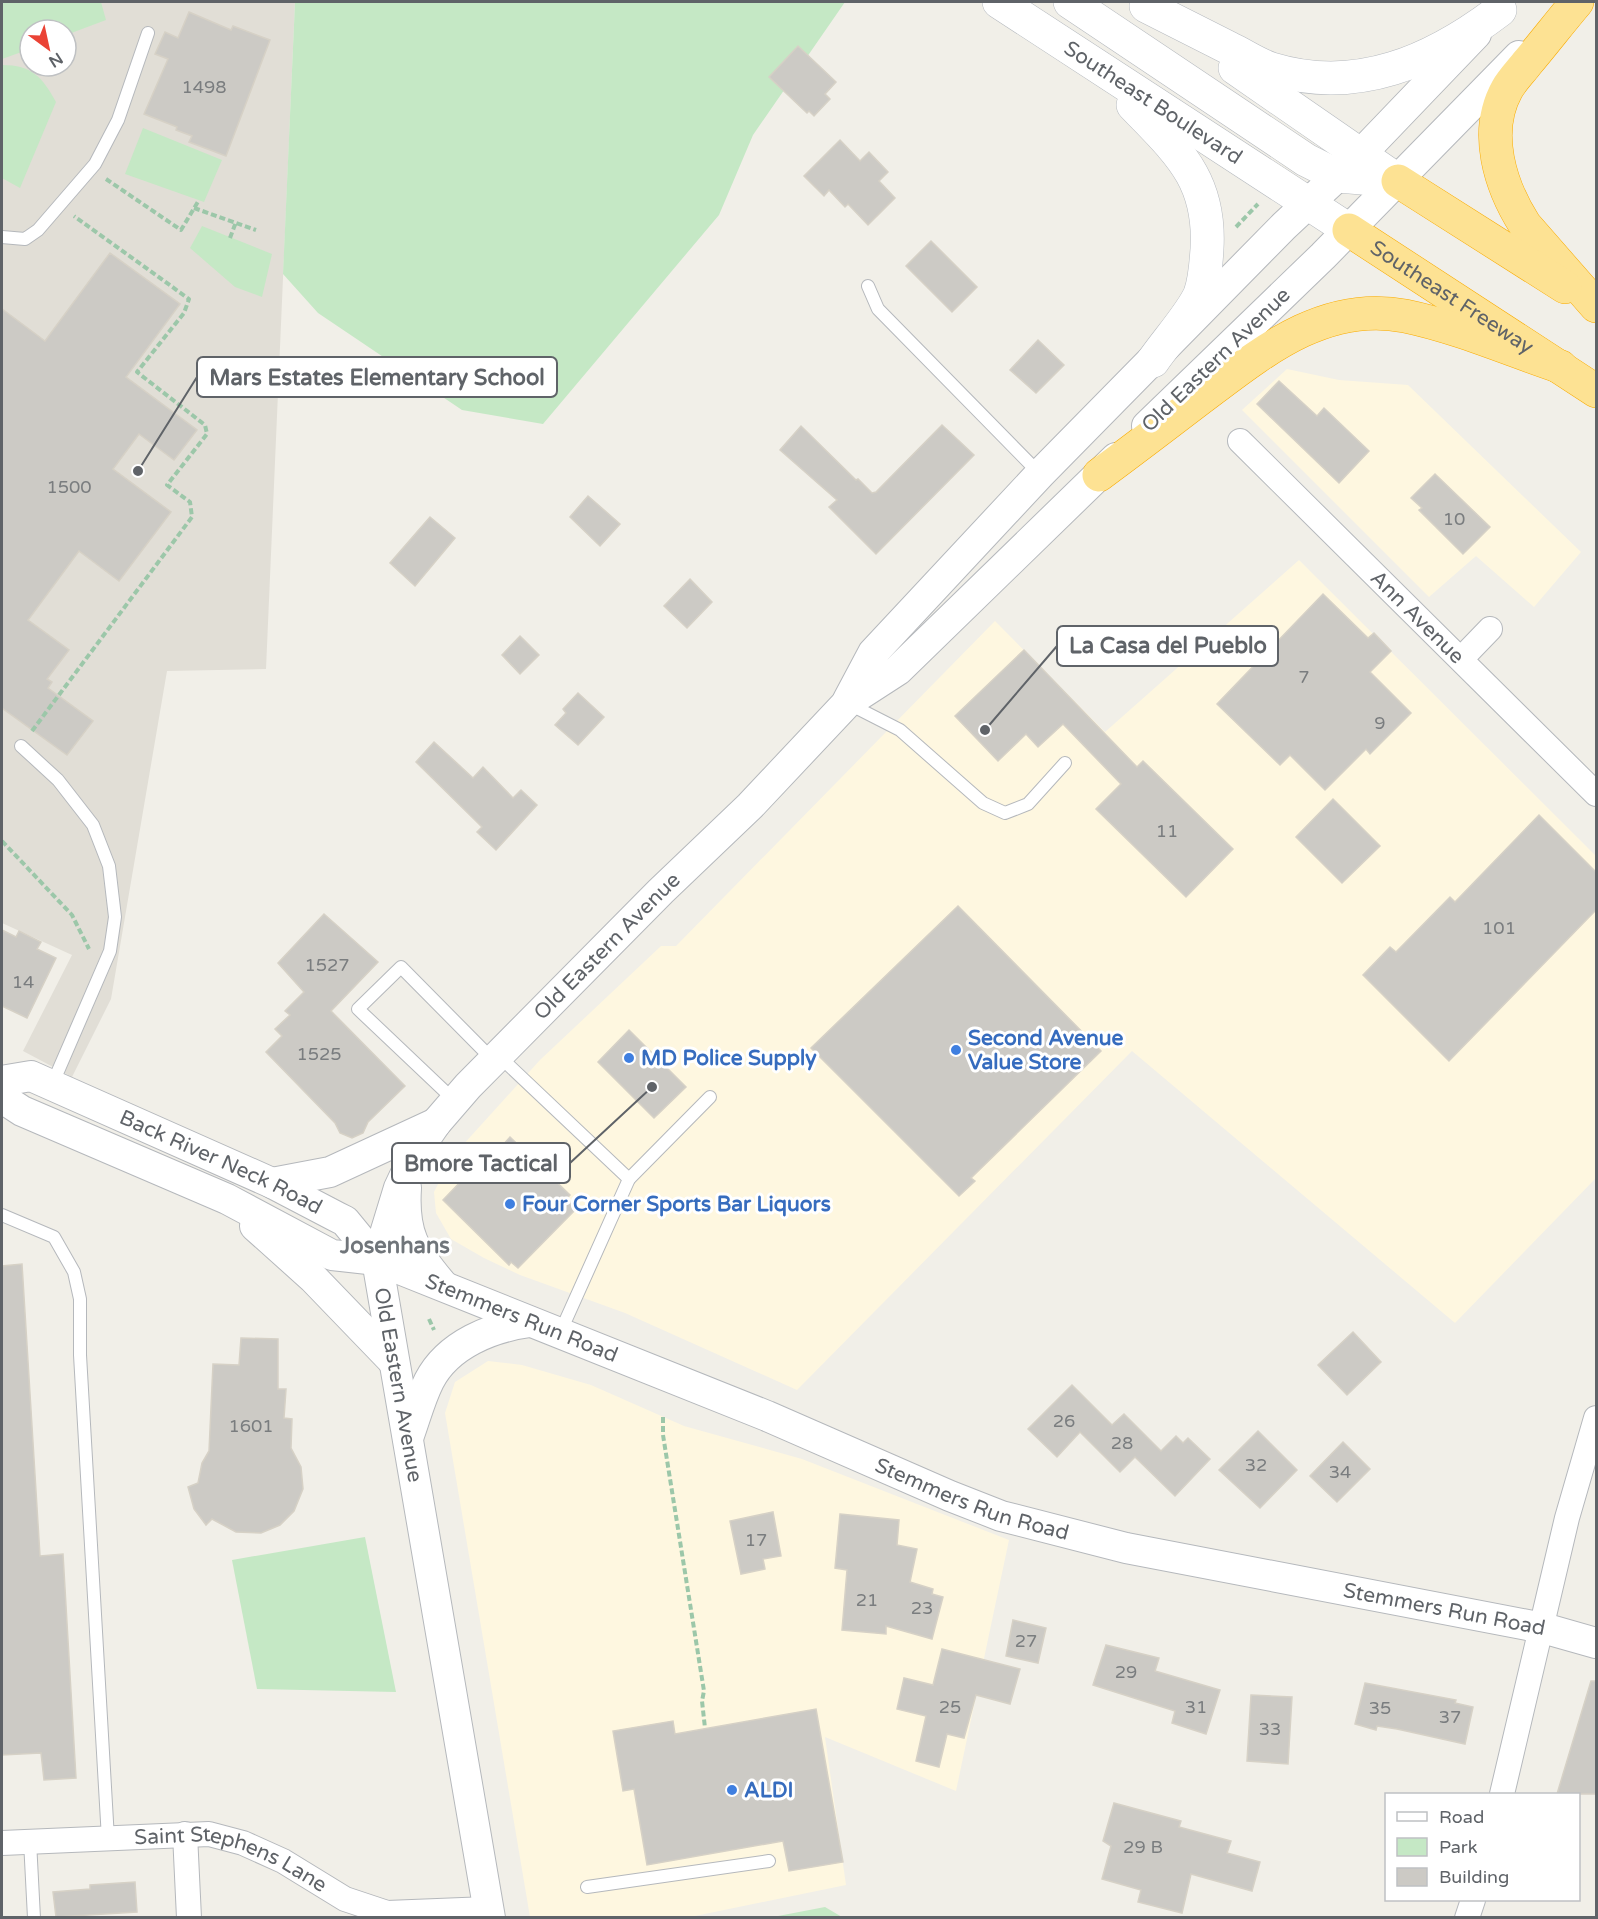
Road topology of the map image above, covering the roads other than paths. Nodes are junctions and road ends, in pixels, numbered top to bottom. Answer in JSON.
{"nodes":[{"id":1,"x":999,"y":2,"type":"edge"},
{"id":2,"x":1070,"y":2,"type":"edge"},
{"id":3,"x":1571,"y":2,"type":"edge"},
{"id":4,"x":1577,"y":2,"type":"edge"},
{"id":5,"x":1142,"y":4,"type":"edge"},
{"id":6,"x":1500,"y":4,"type":"edge"},
{"id":7,"x":148,"y":33,"type":"dead end"},
{"id":8,"x":1092,"y":63,"type":"junction"},
{"id":9,"x":1349,"y":166,"type":"junction"},
{"id":10,"x":1398,"y":181,"type":"junction"},
{"id":11,"x":1309,"y":203,"type":"junction"},
{"id":12,"x":1349,"y":230,"type":"junction"},
{"id":13,"x":2,"y":237,"type":"edge"},
{"id":14,"x":868,"y":286,"type":"dead end"},
{"id":15,"x":1596,"y":307,"type":"edge"},
{"id":16,"x":1153,"y":362,"type":"junction"},
{"id":17,"x":1561,"y":367,"type":"junction"},
{"id":18,"x":1596,"y":391,"type":"edge"},
{"id":19,"x":1240,"y":441,"type":"dead end"},
{"id":20,"x":1040,"y":474,"type":"junction"},
{"id":21,"x":1099,"y":476,"type":"junction"},
{"id":22,"x":1490,"y":629,"type":"dead end"},
{"id":23,"x":1462,"y":658,"type":"junction"},
{"id":24,"x":846,"y":703,"type":"junction"},
{"id":25,"x":21,"y":746,"type":"road end"},
{"id":26,"x":1065,"y":763,"type":"dead end"},
{"id":27,"x":1596,"y":794,"type":"edge"},
{"id":28,"x":496,"y":1058,"type":"junction"},
{"id":29,"x":2,"y":1081,"type":"edge"},
{"id":30,"x":52,"y":1085,"type":"junction"},
{"id":31,"x":710,"y":1097,"type":"dead end"},
{"id":32,"x":2,"y":1098,"type":"edge"},
{"id":33,"x":455,"y":1101,"type":"junction"},
{"id":34,"x":436,"y":1123,"type":"junction"},
{"id":35,"x":407,"y":1171,"type":"junction"},
{"id":36,"x":629,"y":1179,"type":"junction"},
{"id":37,"x":272,"y":1183,"type":"junction"},
{"id":38,"x":227,"y":1198,"type":"junction"},
{"id":39,"x":2,"y":1215,"type":"edge"},
{"id":40,"x":377,"y":1260,"type":"junction"},
{"id":41,"x":444,"y":1287,"type":"junction"},
{"id":42,"x":530,"y":1322,"type":"junction"},
{"id":43,"x":560,"y":1333,"type":"junction"},
{"id":44,"x":394,"y":1362,"type":"junction"},
{"id":45,"x":1596,"y":1418,"type":"edge"},
{"id":46,"x":408,"y":1438,"type":"junction"},
{"id":47,"x":1543,"y":1628,"type":"junction"},
{"id":48,"x":1596,"y":1643,"type":"edge"},
{"id":49,"x":1502,"y":1793,"type":"edge"},
{"id":50,"x":185,"y":1834,"type":"junction"},
{"id":51,"x":108,"y":1839,"type":"junction"},
{"id":52,"x":30,"y":1842,"type":"junction"},
{"id":53,"x":2,"y":1843,"type":"edge"},
{"id":54,"x":769,"y":1861,"type":"dead end"},
{"id":55,"x":587,"y":1887,"type":"dead end"},
{"id":56,"x":1472,"y":1901,"type":"edge"},
{"id":57,"x":489,"y":1913,"type":"edge"},
{"id":58,"x":34,"y":1917,"type":"edge"},
{"id":59,"x":189,"y":1917,"type":"edge"},
{"id":60,"x":1467,"y":1917,"type":"edge"}],
"edges":[{"from":1,"to":8,"type":"main road","name":"Southeast Boulevard"},
{"from":2,"to":9,"type":"main road"},
{"from":3,"to":10,"type":"street","name":"Old Eastern Avenue"},
{"from":4,"to":15,"type":"highway"},
{"from":5,"to":6,"type":"main road"},
{"from":5,"to":9,"type":"main road"},
{"from":6,"to":9,"type":"street","name":"Old Eastern Avenue"},
{"from":7,"to":13,"type":"lane"},
{"from":8,"to":11,"type":"main road","name":"Southeast Boulevard"},
{"from":8,"to":16,"type":"main road"},
{"from":9,"to":10,"type":"main road"},
{"from":9,"to":11,"type":"street","name":"Old Eastern Avenue"},
{"from":10,"to":12,"type":"street","name":"Old Eastern Avenue"},
{"from":10,"to":15,"type":"highway"},
{"from":11,"to":12,"type":"main road","name":"Southeast Freeway"},
{"from":11,"to":16,"type":"street","name":"Old Eastern Avenue"},
{"from":12,"to":17,"type":"highway","name":"Southeast Freeway"},
{"from":12,"to":21,"type":"street","name":"Old Eastern Avenue"},
{"from":14,"to":20,"type":"lane"},
{"from":16,"to":20,"type":"street","name":"Old Eastern Avenue"},
{"from":17,"to":18,"type":"highway","name":"Southeast Freeway"},
{"from":17,"to":21,"type":"highway"},
{"from":19,"to":23,"type":"street","name":"Ann Avenue"},
{"from":20,"to":24,"type":"street","name":"Old Eastern Avenue"},
{"from":21,"to":24,"type":"street","name":"Old Eastern Avenue"},
{"from":22,"to":23,"type":"street"},
{"from":23,"to":27,"type":"street","name":"Ann Avenue"},
{"from":24,"to":26,"type":"lane"},
{"from":24,"to":28,"type":"street","name":"Old Eastern Avenue"},
{"from":25,"to":30,"type":"lane"},
{"from":28,"to":33,"type":"street","name":"Old Eastern Avenue"},
{"from":28,"to":33,"type":"lane"},
{"from":28,"to":36,"type":"lane"},
{"from":29,"to":30,"type":"street","name":"Back River Neck Road"},
{"from":30,"to":37,"type":"street","name":"Back River Neck Road"},
{"from":31,"to":36,"type":"lane"},
{"from":32,"to":38,"type":"street","name":"Back River Neck Road"},
{"from":33,"to":34,"type":"street","name":"Old Eastern Avenue"},
{"from":34,"to":35,"type":"street","name":"Old Eastern Avenue"},
{"from":34,"to":37,"type":"street"},
{"from":35,"to":40,"type":"street","name":"Old Eastern Avenue"},
{"from":35,"to":41,"type":"street"},
{"from":36,"to":43,"type":"lane"},
{"from":37,"to":40,"type":"street","name":"Back River Neck Road"},
{"from":38,"to":40,"type":"street","name":"Back River Neck Road"},
{"from":38,"to":44,"type":"street"},
{"from":39,"to":51,"type":"lane"},
{"from":40,"to":41,"type":"street","name":"Stemmers Run Road"},
{"from":40,"to":44,"type":"street","name":"Old Eastern Avenue"},
{"from":41,"to":42,"type":"street","name":"Stemmers Run Road"},
{"from":42,"to":43,"type":"street","name":"Stemmers Run Road"},
{"from":42,"to":46,"type":"street"},
{"from":43,"to":47,"type":"street","name":"Stemmers Run Road"},
{"from":44,"to":46,"type":"street","name":"Old Eastern Avenue"},
{"from":45,"to":47,"type":"street"},
{"from":46,"to":57,"type":"street","name":"Old Eastern Avenue"},
{"from":47,"to":48,"type":"street","name":"Stemmers Run Road"},
{"from":47,"to":49,"type":"street"},
{"from":50,"to":51,"type":"street","name":"Saint Stephens Lane"},
{"from":50,"to":57,"type":"street","name":"Saint Stephens Lane"},
{"from":50,"to":59,"type":"street"},
{"from":51,"to":52,"type":"street","name":"Saint Stephens Lane"},
{"from":52,"to":53,"type":"street","name":"Saint Stephens Lane"},
{"from":52,"to":58,"type":"lane"},
{"from":54,"to":55,"type":"lane"},
{"from":56,"to":60,"type":"street"}]}
